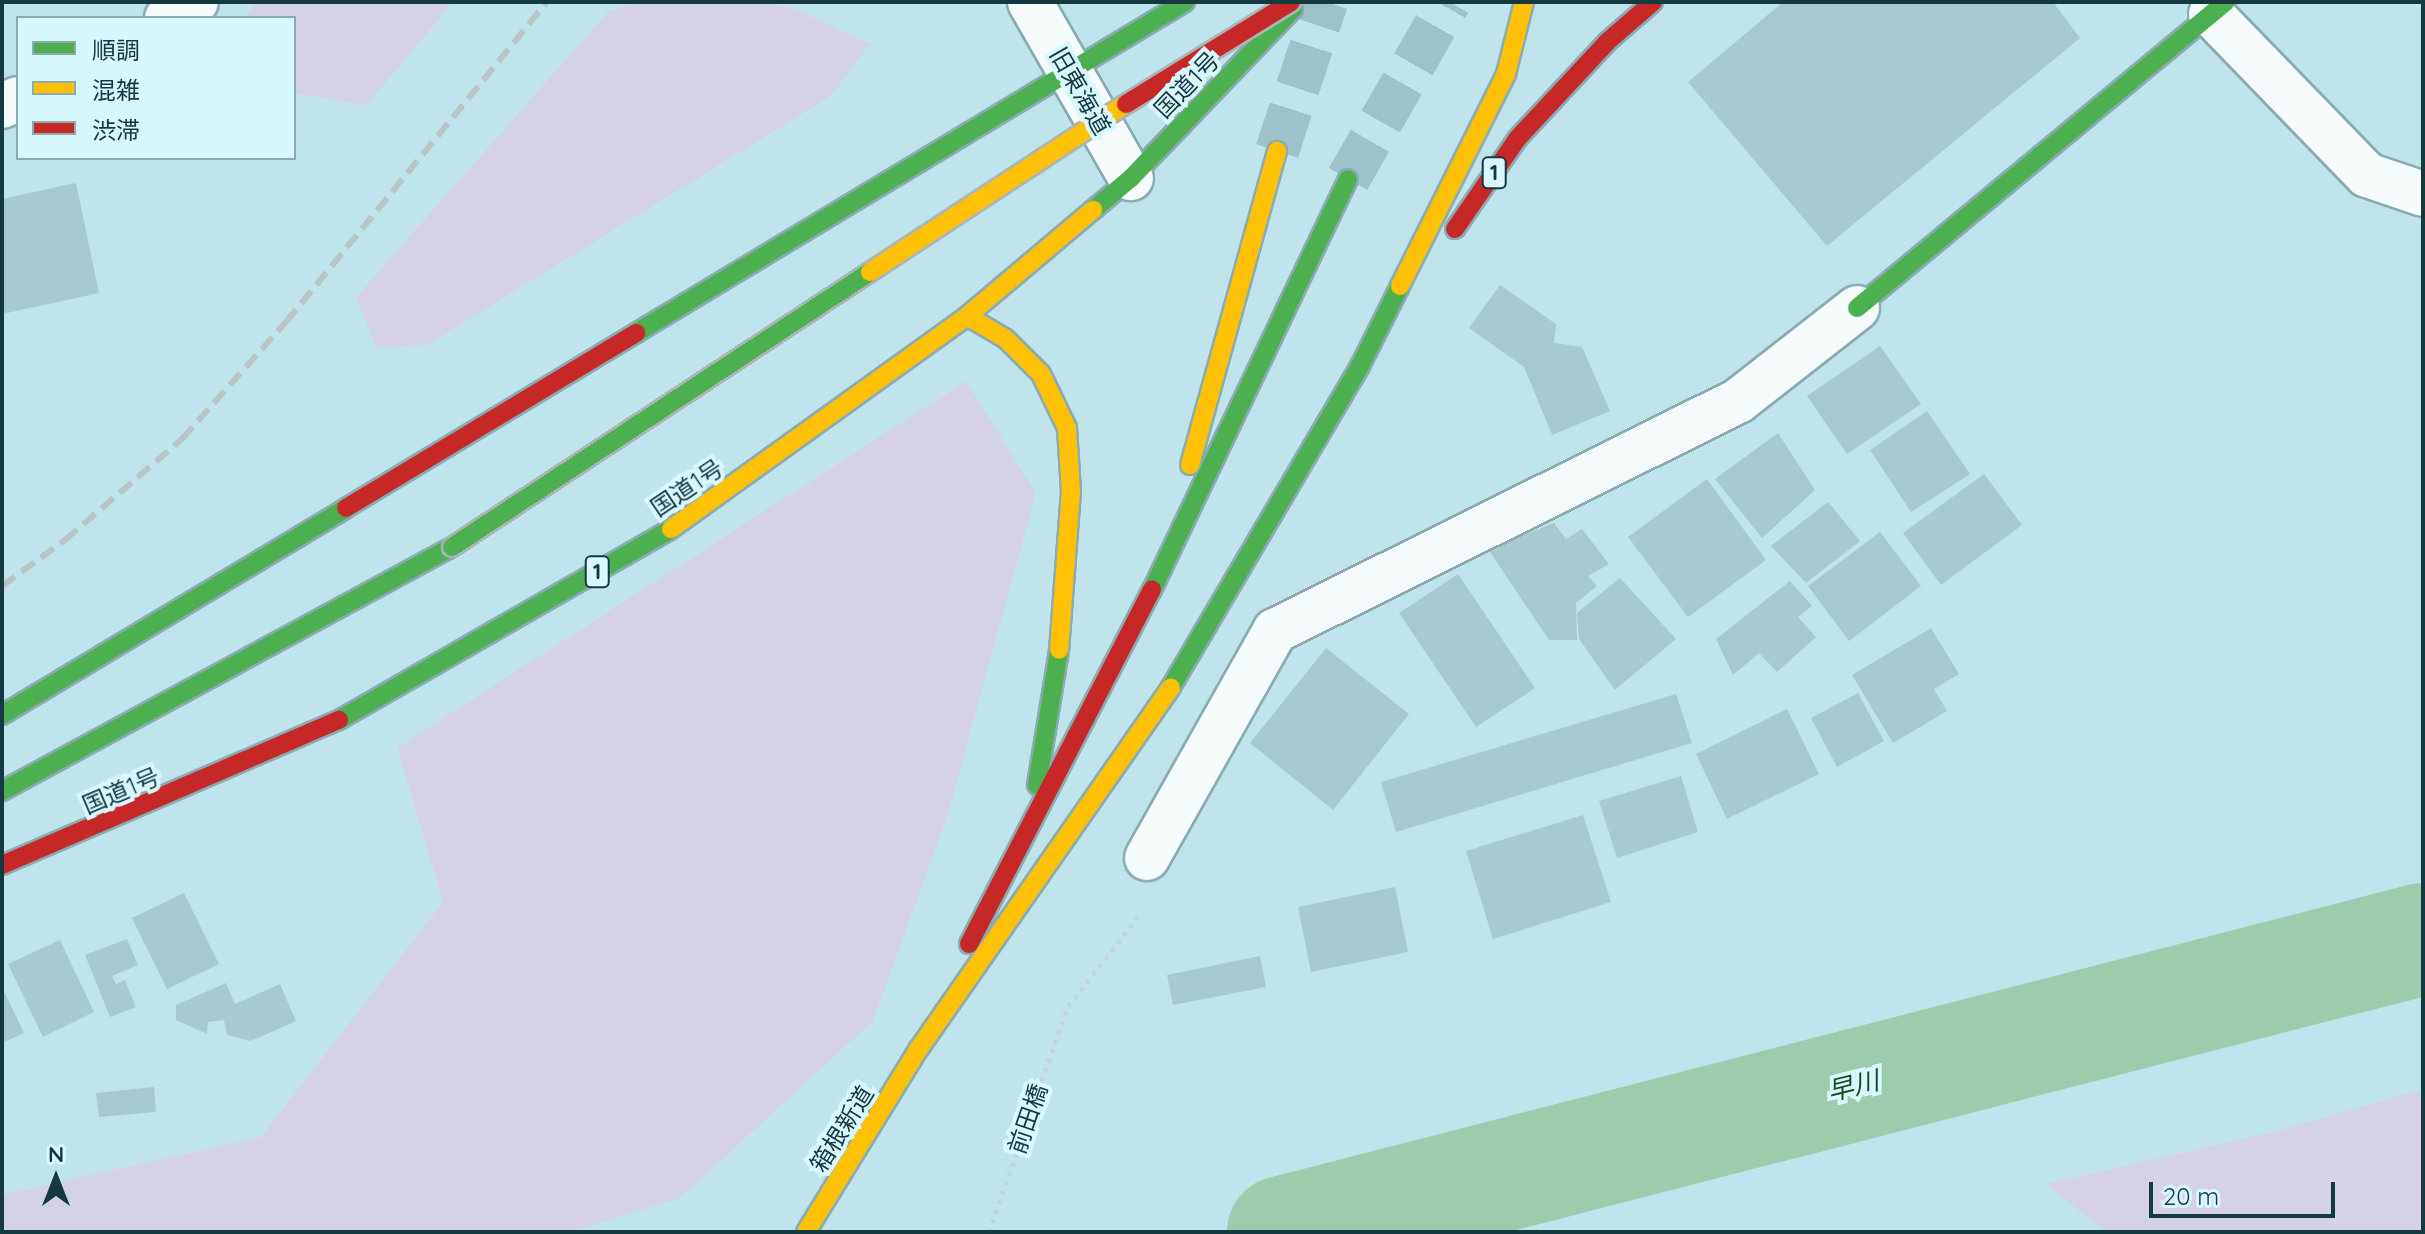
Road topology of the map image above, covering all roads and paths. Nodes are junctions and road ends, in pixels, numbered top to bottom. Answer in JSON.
{"nodes":[{"id":1,"x":196,"y":2,"type":"edge"},
{"id":2,"x":1030,"y":2,"type":"edge"},
{"id":3,"x":1185,"y":2,"type":"edge"},
{"id":4,"x":1291,"y":2,"type":"edge"},
{"id":5,"x":1300,"y":2,"type":"edge"},
{"id":6,"x":1524,"y":2,"type":"edge"},
{"id":7,"x":1653,"y":2,"type":"edge"},
{"id":8,"x":2219,"y":8,"type":"edge"},
{"id":9,"x":171,"y":16,"type":"edge"},
{"id":10,"x":1069,"y":72,"type":"junction"},
{"id":11,"x":1277,"y":151,"type":"tunnel mouth"},
{"id":12,"x":1131,"y":178,"type":"junction"},
{"id":13,"x":1348,"y":179,"type":"tunnel mouth"},
{"id":14,"x":2423,"y":194,"type":"edge"},
{"id":15,"x":1857,"y":308,"type":"joint"},
{"id":16,"x":967,"y":316,"type":"junction"},
{"id":17,"x":1360,"y":366,"type":"junction"},
{"id":18,"x":1170,"y":549,"type":"junction"},
{"id":19,"x":2,"y":715,"type":"edge"},
{"id":20,"x":2,"y":791,"type":"edge"},
{"id":21,"x":1032,"y":815,"type":"junction"},
{"id":22,"x":1147,"y":858,"type":"joint"},
{"id":23,"x":2,"y":865,"type":"edge"},
{"id":24,"x":918,"y":1050,"type":"junction"},
{"id":25,"x":806,"y":1232,"type":"edge"},
{"id":26,"x":989,"y":1232,"type":"edge"}],
"edges":[{"from":1,"to":9,"type":"street"},
{"from":2,"to":10,"type":"street","name":"旧東海道"},
{"from":3,"to":10,"type":"main road"},
{"from":4,"to":20,"type":"main road","bridge":true},
{"from":5,"to":12,"type":"main road","name":"国道1号","number":"1"},
{"from":6,"to":17,"type":"main road","number":"1"},
{"from":7,"to":17,"type":"main road","number":"1"},
{"from":8,"to":14,"type":"street"},
{"from":8,"to":15,"type":"main road"},
{"from":10,"to":12,"type":"street","name":"旧東海道"},
{"from":10,"to":19,"type":"main road"},
{"from":11,"to":18,"type":"main road","number":"1"},
{"from":12,"to":16,"type":"main road","name":"国道1号","number":"1"},
{"from":13,"to":18,"type":"main road","number":"1"},
{"from":15,"to":22,"type":"street"},
{"from":16,"to":21,"type":"main road","number":"1"},
{"from":16,"to":23,"type":"main road","name":"国道1号","number":"1"},
{"from":17,"to":24,"type":"main road","number":"1"},
{"from":18,"to":21,"type":"main road","number":"1"},
{"from":21,"to":24,"type":"main road","number":"1"},
{"from":22,"to":26,"type":"path","name":"前田橋"},
{"from":24,"to":25,"type":"main road","name":"箱根新道","number":"1"}]}
